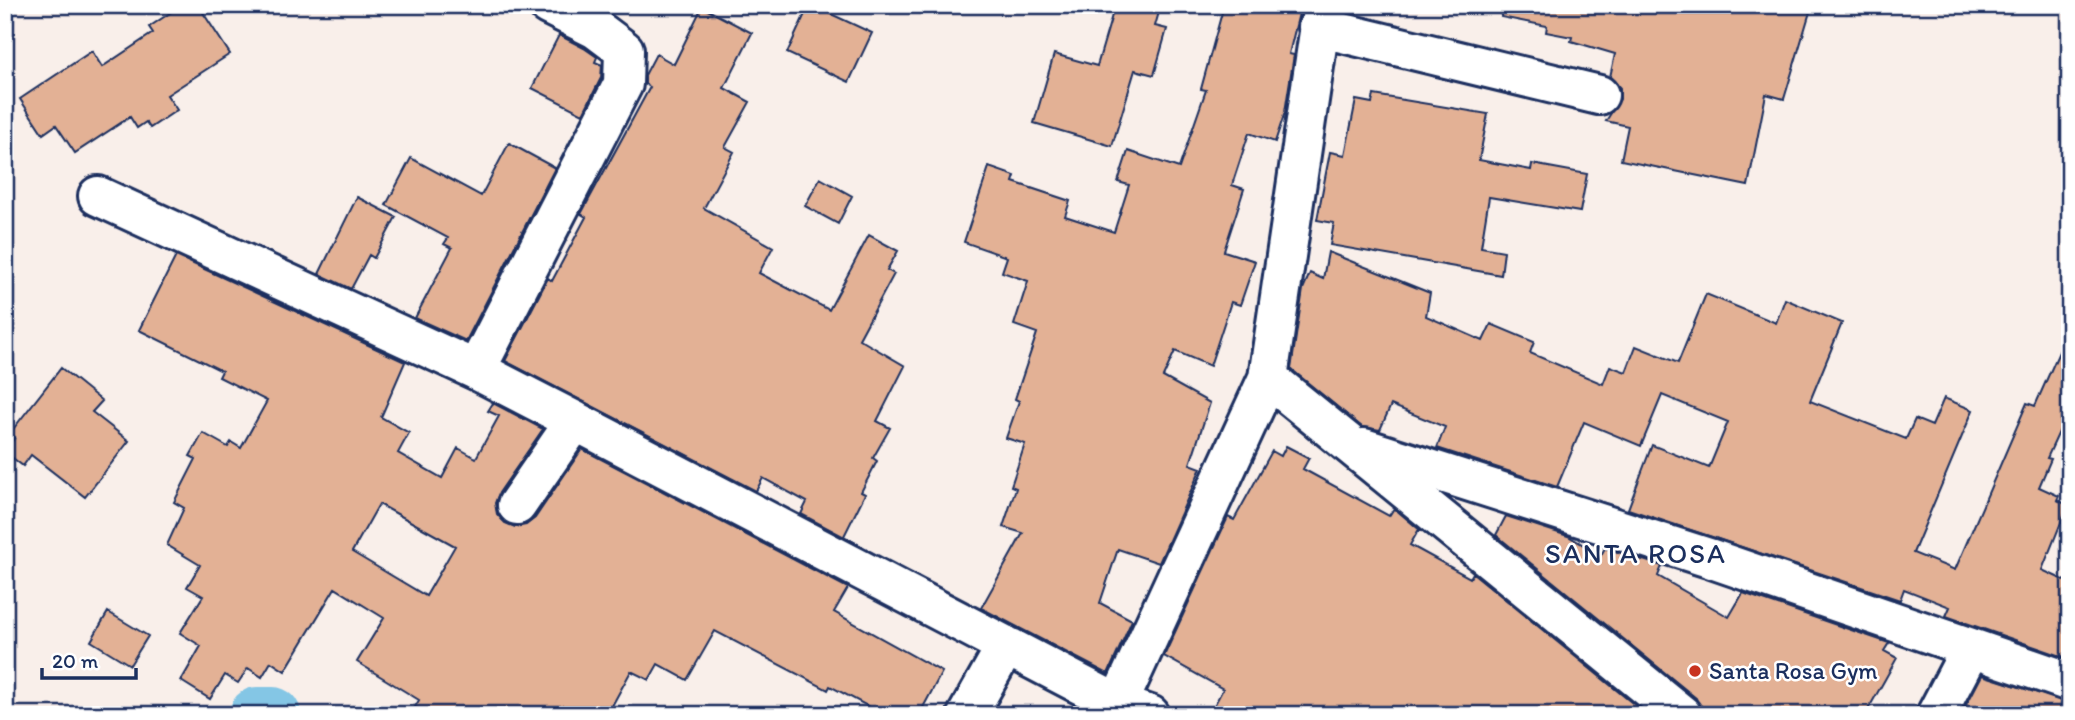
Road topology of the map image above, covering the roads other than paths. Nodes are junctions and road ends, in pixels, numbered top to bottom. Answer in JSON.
{"nodes":[{"id":1,"x":548,"y":5,"type":"edge"},
{"id":2,"x":1321,"y":16,"type":"edge"},
{"id":3,"x":1599,"y":95,"type":"dead end"},
{"id":4,"x":98,"y":196,"type":"dead end"},
{"id":5,"x":476,"y":370,"type":"junction"},
{"id":6,"x":1268,"y":378,"type":"junction"},
{"id":7,"x":575,"y":421,"type":"junction"},
{"id":8,"x":1342,"y":441,"type":"junction"},
{"id":9,"x":517,"y":505,"type":"dead end"},
{"id":10,"x":1006,"y":646,"type":"junction"},
{"id":11,"x":1971,"y":648,"type":"junction"},
{"id":12,"x":2070,"y":682,"type":"edge"},
{"id":13,"x":1134,"y":710,"type":"edge"},
{"id":14,"x":967,"y":715,"type":"edge"},
{"id":15,"x":1682,"y":715,"type":"edge"},
{"id":16,"x":1936,"y":715,"type":"edge"}],
"edges":[{"from":1,"to":5,"type":"street"},
{"from":2,"to":3,"type":"street"},
{"from":2,"to":6,"type":"street"},
{"from":4,"to":5,"type":"street"},
{"from":5,"to":7,"type":"street"},
{"from":6,"to":8,"type":"street"},
{"from":6,"to":13,"type":"street"},
{"from":7,"to":9,"type":"street"},
{"from":7,"to":10,"type":"street"},
{"from":8,"to":11,"type":"street"},
{"from":8,"to":15,"type":"street"},
{"from":10,"to":13,"type":"street"},
{"from":10,"to":14,"type":"street"},
{"from":11,"to":12,"type":"street"},
{"from":11,"to":16,"type":"street"}]}
